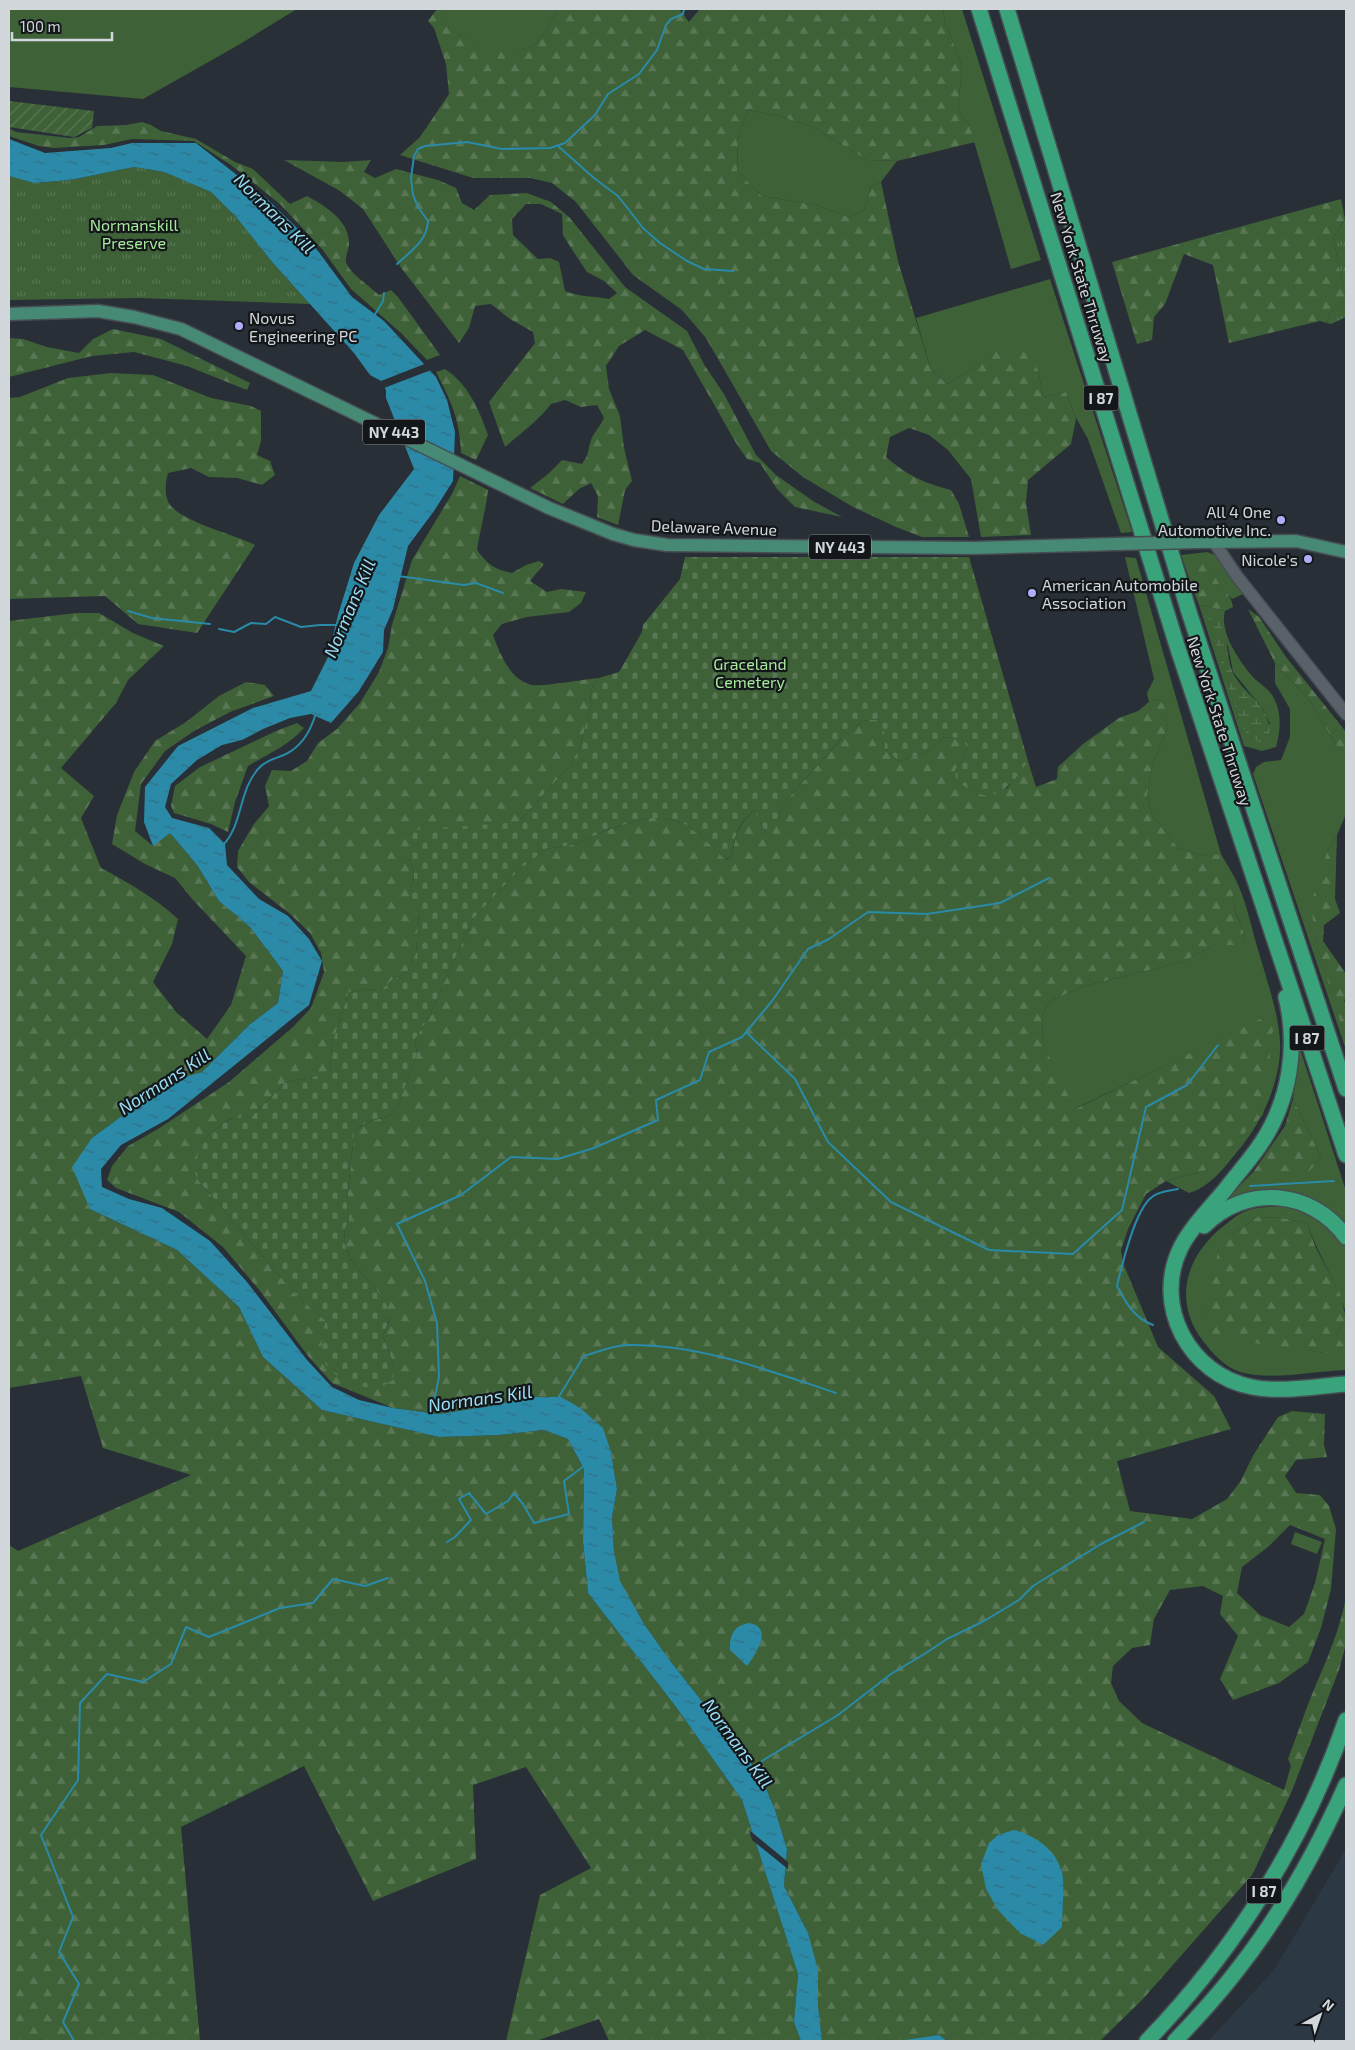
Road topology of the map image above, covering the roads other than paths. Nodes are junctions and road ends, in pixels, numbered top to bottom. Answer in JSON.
{"nodes":[{"id":1,"x":979,"y":9,"type":"edge"},
{"id":2,"x":1007,"y":9,"type":"edge"},
{"id":3,"x":9,"y":314,"type":"edge"},
{"id":4,"x":1214,"y":542,"type":"junction"},
{"id":5,"x":1346,"y":552,"type":"edge"},
{"id":6,"x":1346,"y":714,"type":"edge"},
{"id":7,"x":1268,"y":921,"type":"junction"},
{"id":8,"x":1324,"y":1021,"type":"junction"},
{"id":9,"x":1346,"y":1076,"type":"edge"},
{"id":10,"x":1346,"y":1089,"type":"edge"},
{"id":11,"x":1346,"y":1155,"type":"edge"},
{"id":12,"x":1346,"y":1237,"type":"edge"},
{"id":13,"x":1346,"y":1379,"type":"edge"},
{"id":14,"x":1346,"y":1384,"type":"edge"},
{"id":15,"x":1346,"y":1720,"type":"edge"},
{"id":16,"x":1346,"y":1785,"type":"edge"},
{"id":17,"x":1147,"y":2041,"type":"edge"},
{"id":18,"x":1175,"y":2041,"type":"edge"}],
"edges":[{"from":1,"to":7,"type":"highway","name":"New York State Thruway","number":"I 87"},
{"from":2,"to":8,"type":"highway","name":"New York State Thruway","number":"I 87"},
{"from":3,"to":4,"type":"main road","name":"Delaware Avenue","number":"NY 443","bridge":true},
{"from":4,"to":5,"type":"main road","name":"Delaware Avenue","number":"NY 443"},
{"from":4,"to":6,"type":"street"},
{"from":7,"to":11,"type":"highway","name":"New York State Thruway","number":"I 87"},
{"from":7,"to":14,"type":"highway"},
{"from":8,"to":9,"type":"highway"},
{"from":8,"to":10,"type":"highway","name":"New York State Thruway","number":"I 87"},
{"from":12,"to":13,"type":"highway"},
{"from":15,"to":17,"type":"highway","number":"I 87"},
{"from":16,"to":18,"type":"highway","number":"I 87"}]}
